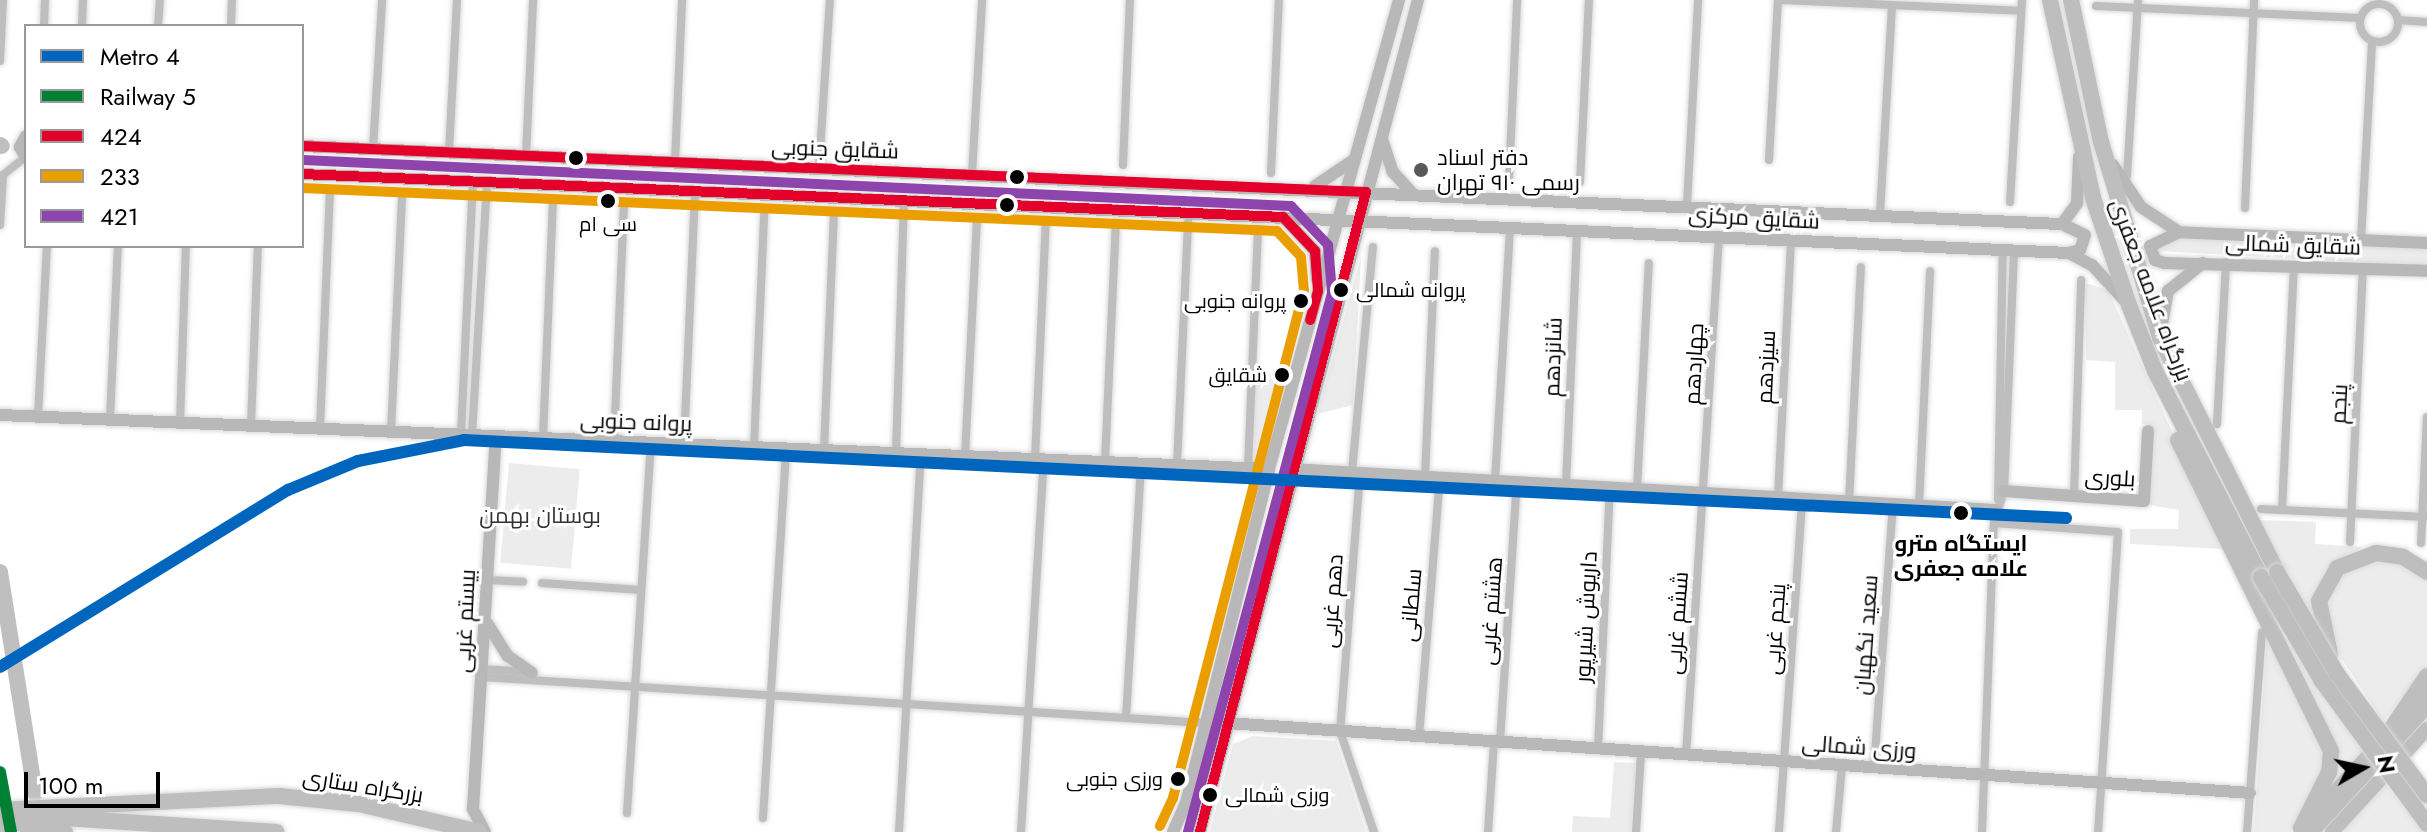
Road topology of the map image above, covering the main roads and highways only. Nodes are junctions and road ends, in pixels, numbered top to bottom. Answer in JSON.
{"nodes":[{"id":1,"x":1399,"y":0,"type":"edge"},
{"id":2,"x":1418,"y":0,"type":"edge"},
{"id":3,"x":2050,"y":0,"type":"edge"},
{"id":4,"x":2071,"y":0,"type":"edge"},
{"id":5,"x":1381,"y":135,"type":"junction"},
{"id":6,"x":2078,"y":137,"type":"junction"},
{"id":7,"x":2101,"y":142,"type":"junction"},
{"id":8,"x":304,"y":146,"type":"edge"},
{"id":9,"x":1357,"y":156,"type":"junction"},
{"id":10,"x":304,"y":174,"type":"edge"},
{"id":11,"x":1303,"y":189,"type":"junction"},
{"id":12,"x":1347,"y":191,"type":"junction"},
{"id":13,"x":1366,"y":192,"type":"junction"},
{"id":14,"x":1413,"y":194,"type":"junction"},
{"id":15,"x":1283,"y":217,"type":"junction"},
{"id":16,"x":1339,"y":219,"type":"junction"},
{"id":17,"x":1358,"y":220,"type":"junction"},
{"id":18,"x":2062,"y":224,"type":"junction"},
{"id":19,"x":2179,"y":232,"type":"junction"},
{"id":20,"x":2427,"y":243,"type":"edge"},
{"id":21,"x":2069,"y":253,"type":"junction"},
{"id":22,"x":2206,"y":261,"type":"junction"},
{"id":23,"x":2427,"y":271,"type":"edge"},
{"id":24,"x":1318,"y":291,"type":"junction"},
{"id":25,"x":2129,"y":305,"type":"junction"},
{"id":26,"x":2160,"y":338,"type":"junction"},
{"id":27,"x":2155,"y":371,"type":"junction"},
{"id":28,"x":0,"y":415,"type":"edge"},
{"id":29,"x":2148,"y":431,"type":"dead end"},
{"id":30,"x":496,"y":436,"type":"junction"},
{"id":31,"x":1269,"y":469,"type":"junction"},
{"id":32,"x":1291,"y":469,"type":"junction"},
{"id":33,"x":2427,"y":572,"type":"edge"},
{"id":34,"x":2269,"y":574,"type":"junction"},
{"id":35,"x":485,"y":620,"type":"junction"},
{"id":36,"x":2337,"y":674,"type":"junction"},
{"id":37,"x":538,"y":676,"type":"road end"},
{"id":38,"x":2427,"y":676,"type":"edge"},
{"id":39,"x":2427,"y":693,"type":"edge"},
{"id":40,"x":2427,"y":707,"type":"edge"},
{"id":41,"x":1227,"y":723,"type":"junction"},
{"id":42,"x":2427,"y":729,"type":"edge"},
{"id":43,"x":2387,"y":735,"type":"junction"},
{"id":44,"x":2250,"y":793,"type":"road end"},
{"id":45,"x":2427,"y":795,"type":"edge"},
{"id":46,"x":1186,"y":803,"type":"junction"},
{"id":47,"x":473,"y":809,"type":"junction"},
{"id":48,"x":0,"y":810,"type":"edge"},
{"id":49,"x":2427,"y":824,"type":"edge"},
{"id":50,"x":0,"y":825,"type":"edge"},
{"id":51,"x":459,"y":826,"type":"junction"},
{"id":52,"x":29,"y":828,"type":"edge"},
{"id":53,"x":1200,"y":828,"type":"edge"},
{"id":54,"x":2304,"y":831,"type":"edge"},
{"id":55,"x":61,"y":832,"type":"edge"},
{"id":56,"x":277,"y":832,"type":"edge"},
{"id":57,"x":479,"y":832,"type":"edge"},
{"id":58,"x":485,"y":832,"type":"edge"},
{"id":59,"x":1173,"y":832,"type":"edge"},
{"id":60,"x":1179,"y":832,"type":"edge"},
{"id":61,"x":2332,"y":832,"type":"edge"}],
"edges":[{"from":1,"to":9,"type":"main road"},
{"from":2,"to":5,"type":"main road"},
{"from":3,"to":6,"type":"highway","name":"بزرگراه علامه جعفری"},
{"from":4,"to":7,"type":"highway","name":"بزرگراه علامه جعفری"},
{"from":5,"to":13,"type":"main road"},
{"from":5,"to":14,"type":"main road"},
{"from":6,"to":18,"type":"main road"},
{"from":6,"to":25,"type":"highway","name":"بزرگراه علامه جعفری"},
{"from":7,"to":19,"type":"main road"},
{"from":7,"to":26,"type":"highway","name":"بزرگراه علامه جعفری"},
{"from":8,"to":11,"type":"main road","name":"شقایق جنوبی"},
{"from":9,"to":11,"type":"main road"},
{"from":9,"to":12,"type":"main road"},
{"from":10,"to":15,"type":"main road"},
{"from":11,"to":12,"type":"main road","name":"شقایق جنوبی"},
{"from":12,"to":13,"type":"main road","name":"شقایق جنوبی"},
{"from":12,"to":16,"type":"main road"},
{"from":13,"to":14,"type":"main road","name":"شقایق مرکزی"},
{"from":13,"to":17,"type":"main road"},
{"from":14,"to":18,"type":"main road","name":"شقایق مرکزی"},
{"from":15,"to":16,"type":"main road"},
{"from":15,"to":24,"type":"main road"},
{"from":16,"to":17,"type":"main road"},
{"from":16,"to":24,"type":"main road"},
{"from":17,"to":21,"type":"main road","name":"شقایق مرکزی"},
{"from":17,"to":32,"type":"main road"},
{"from":18,"to":21,"type":"main road"},
{"from":19,"to":20,"type":"main road","name":"شقایق شمالی"},
{"from":19,"to":22,"type":"main road"},
{"from":21,"to":25,"type":"main road"},
{"from":22,"to":23,"type":"main road","name":"شقایق شمالی"},
{"from":22,"to":26,"type":"main road","name":"شقایق شمالی"},
{"from":24,"to":31,"type":"main road"},
{"from":25,"to":27,"type":"highway","name":"بزرگراه علامه جعفری"},
{"from":26,"to":34,"type":"highway","name":"بزرگراه علامه جعفری"},
{"from":27,"to":34,"type":"highway","name":"بزرگراه علامه جعفری"},
{"from":27,"to":54,"type":"highway"},
{"from":28,"to":30,"type":"main road","name":"پروانه جنوبی"},
{"from":29,"to":32,"type":"main road","name":"بلوری"},
{"from":30,"to":31,"type":"main road","name":"پروانه جنوبی"},
{"from":30,"to":35,"type":"main road","name":"بیستم غربی"},
{"from":31,"to":46,"type":"main road"},
{"from":32,"to":41,"type":"main road"},
{"from":33,"to":36,"type":"highway","bridge":true},
{"from":34,"to":36,"type":"highway","bridge":true},
{"from":34,"to":49,"type":"highway","bridge":true},
{"from":35,"to":37,"type":"main road"},
{"from":35,"to":47,"type":"main road","name":"بیستم غربی"},
{"from":36,"to":45,"type":"highway","bridge":true},
{"from":38,"to":43,"type":"highway"},
{"from":39,"to":43,"type":"main road"},
{"from":40,"to":54,"type":"main road"},
{"from":41,"to":44,"type":"main road","name":"ورزی شمالی"},
{"from":41,"to":53,"type":"main road"},
{"from":42,"to":61,"type":"main road"},
{"from":43,"to":54,"type":"main road"},
{"from":46,"to":59,"type":"main road"},
{"from":46,"to":60,"type":"main road"},
{"from":47,"to":51,"type":"main road"},
{"from":47,"to":58,"type":"main road"},
{"from":48,"to":51,"type":"highway","name":"بزرگراه ستاری"},
{"from":50,"to":52,"type":"highway"},
{"from":51,"to":57,"type":"highway","name":"بزرگراه ستاری"},
{"from":52,"to":55,"type":"highway"},
{"from":52,"to":56,"type":"highway"}]}
